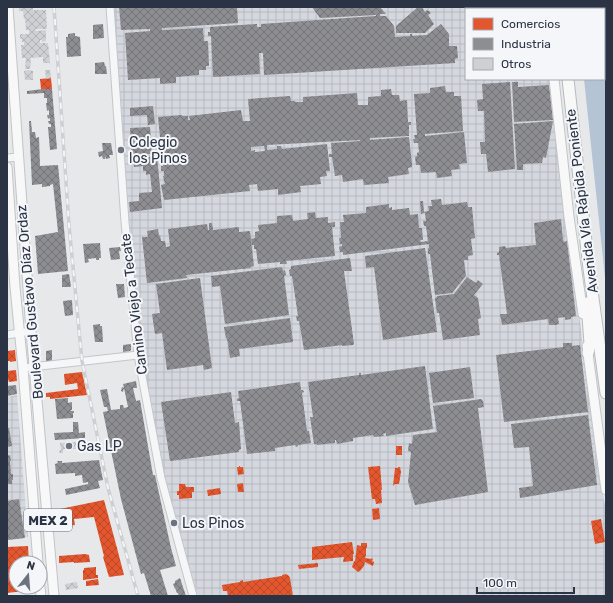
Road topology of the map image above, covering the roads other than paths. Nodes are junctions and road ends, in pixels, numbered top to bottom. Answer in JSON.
{"nodes":[{"id":1,"x":8,"y":7,"type":"edge"},
{"id":2,"x":110,"y":7,"type":"edge"},
{"id":3,"x":554,"y":80,"type":"edge"},
{"id":4,"x":568,"y":80,"type":"edge"},
{"id":5,"x":19,"y":157,"type":"junction"},
{"id":6,"x":7,"y":158,"type":"edge"},
{"id":7,"x":7,"y":167,"type":"edge"},
{"id":8,"x":589,"y":269,"type":"junction"},
{"id":9,"x":11,"y":276,"type":"edge"},
{"id":10,"x":32,"y":331,"type":"junction"},
{"id":11,"x":19,"y":333,"type":"junction"},
{"id":12,"x":7,"y":335,"type":"edge"},
{"id":13,"x":588,"y":353,"type":"junction"},
{"id":14,"x":138,"y":355,"type":"junction"},
{"id":15,"x":35,"y":366,"type":"junction"},
{"id":16,"x":23,"y":368,"type":"junction"},
{"id":17,"x":606,"y":393,"type":"edge"},
{"id":18,"x":606,"y":490,"type":"edge"},
{"id":19,"x":37,"y":555,"type":"edge"},
{"id":20,"x":54,"y":596,"type":"edge"},
{"id":21,"x":193,"y":596,"type":"edge"}],
"edges":[{"from":1,"to":5,"type":"main road","name":"Boulevard Gustavo Díaz Ordaz","number":"MEX 2"},
{"from":2,"to":14,"type":"street","name":"Camino Viejo a Tecate"},
{"from":3,"to":13,"type":"main road"},
{"from":4,"to":8,"type":"highway","name":"Avenida Vía Rápida Poniente"},
{"from":5,"to":6,"type":"street"},
{"from":5,"to":10,"type":"main road","name":"Boulevard Gustavo Díaz Ordaz","number":"MEX 2"},
{"from":7,"to":9,"type":"main road","name":"Boulevard Gustavo Díaz Ordaz","number":"MEX 2"},
{"from":8,"to":13,"type":"highway"},
{"from":8,"to":17,"type":"highway","name":"Avenida Vía Rápida Poniente"},
{"from":9,"to":11,"type":"main road","name":"Boulevard Gustavo Díaz Ordaz","number":"MEX 2"},
{"from":10,"to":11,"type":"street"},
{"from":10,"to":15,"type":"main road","name":"Boulevard Gustavo Díaz Ordaz","number":"MEX 2"},
{"from":11,"to":12,"type":"street"},
{"from":11,"to":16,"type":"main road","name":"Boulevard Gustavo Díaz Ordaz","number":"MEX 2"},
{"from":13,"to":18,"type":"main road"},
{"from":14,"to":15,"type":"street"},
{"from":14,"to":21,"type":"street","name":"Camino Viejo a Tecate"},
{"from":15,"to":16,"type":"street"},
{"from":15,"to":20,"type":"main road","name":"Boulevard Gustavo Díaz Ordaz","number":"MEX 2"},
{"from":16,"to":19,"type":"main road","name":"Boulevard Gustavo Díaz Ordaz","number":"MEX 2"}]}
